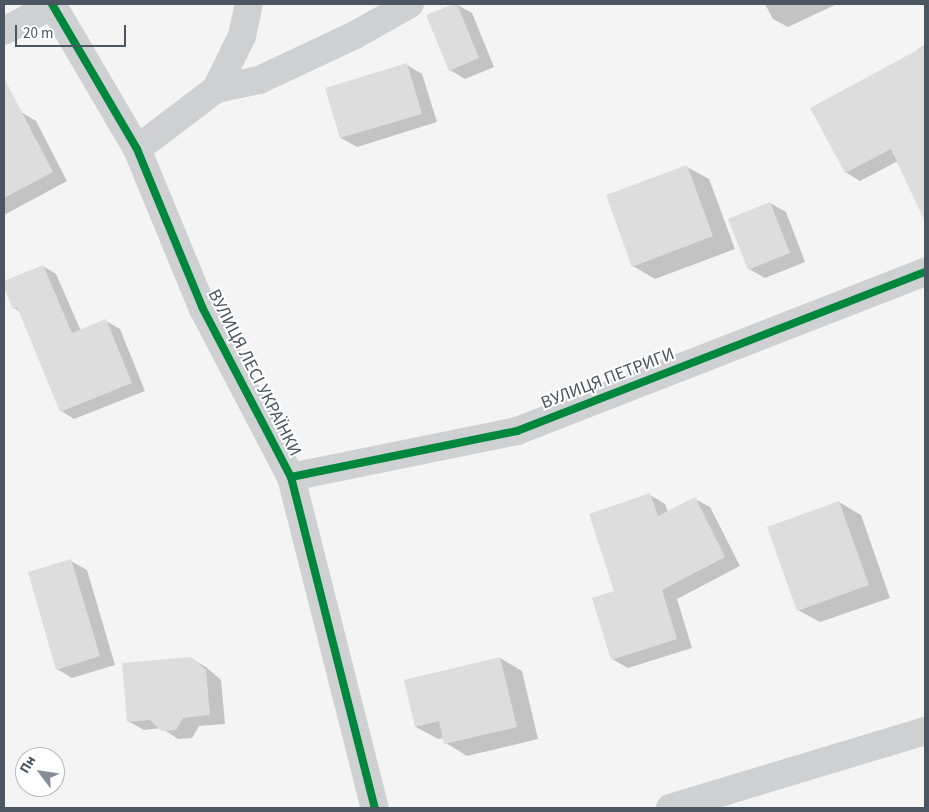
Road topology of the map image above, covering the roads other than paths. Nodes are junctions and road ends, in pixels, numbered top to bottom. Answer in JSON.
{"nodes":[{"id":1,"x":53,"y":4,"type":"edge"},
{"id":2,"x":250,"y":4,"type":"edge"},
{"id":3,"x":410,"y":4,"type":"edge"},
{"id":4,"x":4,"y":31,"type":"edge"},
{"id":5,"x":216,"y":88,"type":"junction"},
{"id":6,"x":137,"y":149,"type":"junction"},
{"id":7,"x":925,"y":272,"type":"edge"},
{"id":8,"x":292,"y":477,"type":"junction"},
{"id":9,"x":925,"y":731,"type":"edge"},
{"id":10,"x":375,"y":808,"type":"edge"},
{"id":11,"x":670,"y":808,"type":"edge"}],
"edges":[{"from":1,"to":4,"type":"street"},
{"from":1,"to":6,"type":"street","name":"ВУЛИЦЯ ЛЕСІ УКРАЇНКИ"},
{"from":2,"to":5,"type":"street"},
{"from":3,"to":5,"type":"street"},
{"from":5,"to":6,"type":"street"},
{"from":6,"to":8,"type":"street","name":"ВУЛИЦЯ ЛЕСІ УКРАЇНКИ"},
{"from":7,"to":8,"type":"street","name":"ВУЛИЦЯ ПЕТРИГИ"},
{"from":8,"to":10,"type":"street","name":"ВУЛИЦЯ ЛЕСІ УКРАЇНКИ"},
{"from":9,"to":11,"type":"street"}]}
